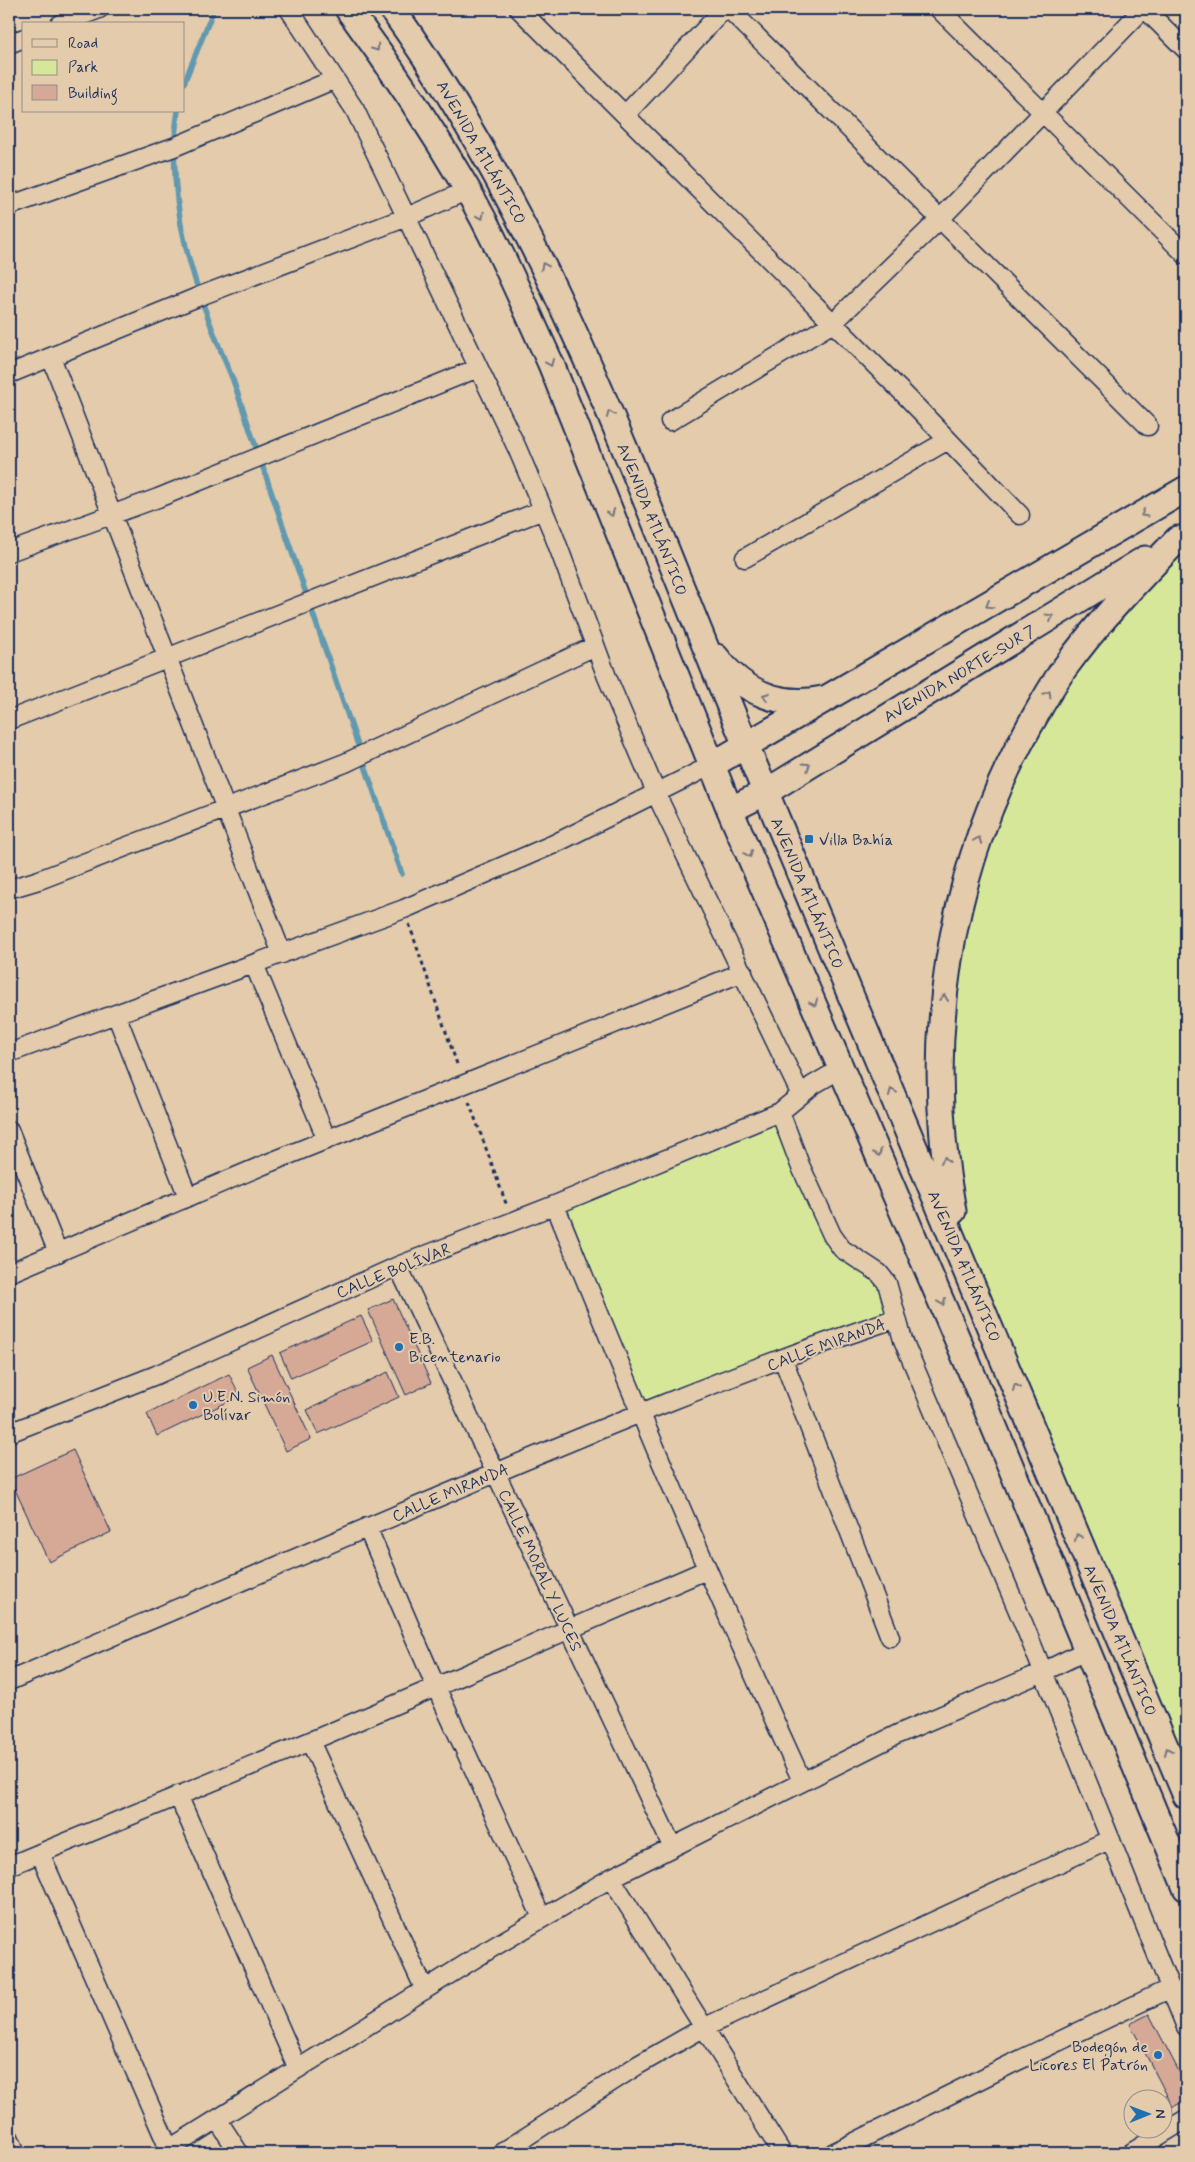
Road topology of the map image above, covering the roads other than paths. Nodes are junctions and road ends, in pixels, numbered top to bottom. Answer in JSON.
{"nodes":[{"id":1,"x":99,"y":9,"type":"edge"},
{"id":2,"x":289,"y":9,"type":"edge"},
{"id":3,"x":348,"y":9,"type":"edge"},
{"id":4,"x":392,"y":9,"type":"edge"},
{"id":5,"x":519,"y":9,"type":"edge"},
{"id":6,"x":724,"y":9,"type":"edge"},
{"id":7,"x":729,"y":9,"type":"edge"},
{"id":8,"x":939,"y":9,"type":"edge"},
{"id":9,"x":1144,"y":9,"type":"edge"},
{"id":10,"x":65,"y":22,"type":"edge"},
{"id":11,"x":22,"y":39,"type":"edge"},
{"id":12,"x":9,"y":44,"type":"edge"},
{"id":13,"x":1186,"y":50,"type":"edge"},
{"id":14,"x":335,"y":79,"type":"junction"},
{"id":15,"x":1042,"y":113,"type":"junction"},
{"id":16,"x":625,"y":115,"type":"junction"},
{"id":17,"x":468,"y":190,"type":"junction"},
{"id":18,"x":9,"y":206,"type":"edge"},
{"id":19,"x":407,"y":218,"type":"junction"},
{"id":20,"x":940,"y":219,"type":"junction"},
{"id":21,"x":1186,"y":255,"type":"edge"},
{"id":22,"x":833,"y":323,"type":"junction"},
{"id":23,"x":51,"y":357,"type":"junction"},
{"id":24,"x":478,"y":368,"type":"junction"},
{"id":25,"x":9,"y":374,"type":"edge"},
{"id":26,"x":670,"y":422,"type":"dead end"},
{"id":27,"x":1148,"y":426,"type":"dead end"},
{"id":28,"x":948,"y":440,"type":"junction"},
{"id":29,"x":1186,"y":489,"type":"edge"},
{"id":30,"x":543,"y":510,"type":"junction"},
{"id":31,"x":111,"y":515,"type":"junction"},
{"id":32,"x":1020,"y":515,"type":"dead end"},
{"id":33,"x":1182,"y":537,"type":"edge"},
{"id":34,"x":9,"y":552,"type":"edge"},
{"id":35,"x":745,"y":558,"type":"dead end"},
{"id":36,"x":701,"y":637,"type":"junction"},
{"id":37,"x":595,"y":646,"type":"junction"},
{"id":38,"x":168,"y":658,"type":"junction"},
{"id":39,"x":831,"y":697,"type":"junction"},
{"id":40,"x":9,"y":720,"type":"edge"},
{"id":41,"x":746,"y":747,"type":"junction"},
{"id":42,"x":712,"y":765,"type":"junction"},
{"id":43,"x":766,"y":792,"type":"junction"},
{"id":44,"x":657,"y":794,"type":"junction"},
{"id":45,"x":226,"y":809,"type":"junction"},
{"id":46,"x":730,"y":810,"type":"junction"},
{"id":47,"x":9,"y":889,"type":"edge"},
{"id":48,"x":282,"y":954,"type":"junction"},
{"id":49,"x":254,"y":964,"type":"junction"},
{"id":50,"x":743,"y":972,"type":"junction"},
{"id":51,"x":116,"y":1014,"type":"junction"},
{"id":52,"x":9,"y":1053,"type":"edge"},
{"id":53,"x":842,"y":1068,"type":"junction"},
{"id":54,"x":801,"y":1095,"type":"junction"},
{"id":55,"x":780,"y":1112,"type":"junction"},
{"id":56,"x":9,"y":1130,"type":"edge"},
{"id":57,"x":327,"y":1140,"type":"junction"},
{"id":58,"x":188,"y":1197,"type":"junction"},
{"id":59,"x":554,"y":1206,"type":"junction"},
{"id":60,"x":58,"y":1253,"type":"junction"},
{"id":61,"x":398,"y":1266,"type":"junction"},
{"id":62,"x":9,"y":1273,"type":"edge"},
{"id":63,"x":970,"y":1276,"type":"junction"},
{"id":64,"x":896,"y":1318,"type":"junction"},
{"id":65,"x":783,"y":1359,"type":"junction"},
{"id":66,"x":640,"y":1414,"type":"junction"},
{"id":67,"x":9,"y":1433,"type":"edge"},
{"id":68,"x":496,"y":1473,"type":"junction"},
{"id":69,"x":367,"y":1527,"type":"junction"},
{"id":70,"x":706,"y":1570,"type":"junction"},
{"id":71,"x":568,"y":1631,"type":"junction"},
{"id":72,"x":890,"y":1638,"type":"dead end"},
{"id":73,"x":1087,"y":1650,"type":"junction"},
{"id":74,"x":1043,"y":1672,"type":"junction"},
{"id":75,"x":9,"y":1682,"type":"edge"},
{"id":76,"x":436,"y":1688,"type":"junction"},
{"id":77,"x":310,"y":1741,"type":"junction"},
{"id":78,"x":802,"y":1780,"type":"junction"},
{"id":79,"x":178,"y":1795,"type":"junction"},
{"id":80,"x":1186,"y":1796,"type":"edge"},
{"id":81,"x":1111,"y":1839,"type":"junction"},
{"id":82,"x":672,"y":1846,"type":"junction"},
{"id":83,"x":40,"y":1853,"type":"junction"},
{"id":84,"x":9,"y":1866,"type":"edge"},
{"id":85,"x":611,"y":1878,"type":"junction"},
{"id":86,"x":1186,"y":1888,"type":"edge"},
{"id":87,"x":542,"y":1918,"type":"junction"},
{"id":88,"x":1171,"y":1988,"type":"junction"},
{"id":89,"x":425,"y":1990,"type":"junction"},
{"id":90,"x":1186,"y":2027,"type":"edge"},
{"id":91,"x":703,"y":2028,"type":"junction"},
{"id":92,"x":298,"y":2069,"type":"junction"},
{"id":93,"x":217,"y":2119,"type":"junction"},
{"id":94,"x":1186,"y":2119,"type":"edge"},
{"id":95,"x":9,"y":2136,"type":"edge"},
{"id":96,"x":166,"y":2151,"type":"edge"},
{"id":97,"x":16,"y":2153,"type":"edge"},
{"id":98,"x":239,"y":2153,"type":"edge"},
{"id":99,"x":501,"y":2153,"type":"edge"},
{"id":100,"x":782,"y":2153,"type":"edge"},
{"id":101,"x":833,"y":2153,"type":"edge"},
{"id":102,"x":1131,"y":2153,"type":"edge"}],
"edges":[{"from":1,"to":10,"type":"street"},
{"from":2,"to":14,"type":"street"},
{"from":3,"to":17,"type":"main road","name":"AVENIDA ATLÁNTICO","one_way":true},
{"from":36,"to":4,"type":"main road","name":"AVENIDA ATLÁNTICO","one_way":true},
{"from":5,"to":16,"type":"street"},
{"from":6,"to":16,"type":"street"},
{"from":7,"to":20,"type":"street"},
{"from":8,"to":15,"type":"street"},
{"from":9,"to":13,"type":"street"},
{"from":9,"to":15,"type":"street"},
{"from":11,"to":12,"type":"street"},
{"from":14,"to":18,"type":"street"},
{"from":14,"to":19,"type":"street"},
{"from":15,"to":20,"type":"street"},
{"from":15,"to":21,"type":"street"},
{"from":16,"to":22,"type":"street"},
{"from":17,"to":19,"type":"street"},
{"from":17,"to":42,"type":"main road","name":"AVENIDA ATLÁNTICO","one_way":true},
{"from":19,"to":23,"type":"street"},
{"from":19,"to":24,"type":"street"},
{"from":20,"to":22,"type":"street"},
{"from":20,"to":27,"type":"street"},
{"from":22,"to":26,"type":"street"},
{"from":22,"to":28,"type":"street"},
{"from":23,"to":25,"type":"street"},
{"from":23,"to":31,"type":"street"},
{"from":24,"to":30,"type":"street"},
{"from":24,"to":31,"type":"street"},
{"from":28,"to":32,"type":"street"},
{"from":28,"to":35,"type":"street"},
{"from":29,"to":39,"type":"main road","one_way":true},
{"from":30,"to":37,"type":"street"},
{"from":30,"to":38,"type":"street"},
{"from":31,"to":34,"type":"street"},
{"from":31,"to":38,"type":"street"},
{"from":43,"to":33,"type":"main road","name":"AVENIDA NORTE-SUR 7","one_way":true},
{"from":63,"to":33,"type":"main road","one_way":true},
{"from":39,"to":36,"type":"main road","one_way":true},
{"from":36,"to":41,"type":"main road","name":"AVENIDA ATLÁNTICO"},
{"from":37,"to":44,"type":"street"},
{"from":37,"to":45,"type":"street"},
{"from":38,"to":40,"type":"street"},
{"from":38,"to":45,"type":"street"},
{"from":39,"to":41,"type":"main road"},
{"from":41,"to":42,"type":"main road"},
{"from":41,"to":43,"type":"main road","name":"AVENIDA ATLÁNTICO"},
{"from":42,"to":44,"type":"street"},
{"from":42,"to":46,"type":"main road","name":"AVENIDA ATLÁNTICO"},
{"from":43,"to":46,"type":"main road","name":"AVENIDA NORTE-SUR 7"},
{"from":63,"to":43,"type":"main road","name":"AVENIDA ATLÁNTICO","one_way":true},
{"from":44,"to":48,"type":"street"},
{"from":44,"to":50,"type":"street"},
{"from":45,"to":47,"type":"street"},
{"from":45,"to":48,"type":"street"},
{"from":46,"to":53,"type":"main road","one_way":true},
{"from":48,"to":49,"type":"street"},
{"from":49,"to":51,"type":"street"},
{"from":49,"to":57,"type":"street"},
{"from":50,"to":54,"type":"street"},
{"from":50,"to":57,"type":"street"},
{"from":51,"to":52,"type":"street"},
{"from":51,"to":58,"type":"street"},
{"from":53,"to":54,"type":"street","name":"CALLE BOLÍVAR"},
{"from":53,"to":73,"type":"main road","one_way":true},
{"from":54,"to":55,"type":"street","name":"CALLE BOLÍVAR"},
{"from":55,"to":59,"type":"street","name":"CALLE BOLÍVAR"},
{"from":55,"to":64,"type":"street"},
{"from":56,"to":60,"type":"street"},
{"from":57,"to":58,"type":"street"},
{"from":58,"to":60,"type":"street"},
{"from":59,"to":61,"type":"street","name":"CALLE BOLÍVAR"},
{"from":59,"to":66,"type":"street"},
{"from":60,"to":62,"type":"street"},
{"from":61,"to":67,"type":"street","name":"CALLE BOLÍVAR"},
{"from":61,"to":68,"type":"street","name":"CALLE MORAL Y LUCES"},
{"from":80,"to":63,"type":"main road","name":"AVENIDA ATLÁNTICO","one_way":true},
{"from":64,"to":65,"type":"street","name":"CALLE MIRANDA"},
{"from":64,"to":74,"type":"street"},
{"from":65,"to":66,"type":"street","name":"CALLE MIRANDA"},
{"from":65,"to":72,"type":"street"},
{"from":66,"to":68,"type":"street","name":"CALLE MIRANDA"},
{"from":66,"to":70,"type":"street"},
{"from":68,"to":69,"type":"street","name":"CALLE MIRANDA"},
{"from":68,"to":71,"type":"street","name":"CALLE MORAL Y LUCES"},
{"from":69,"to":75,"type":"street","name":"CALLE MIRANDA"},
{"from":69,"to":76,"type":"street"},
{"from":70,"to":71,"type":"street"},
{"from":70,"to":78,"type":"street"},
{"from":71,"to":76,"type":"street"},
{"from":71,"to":82,"type":"street","name":"CALLE MORAL Y LUCES"},
{"from":73,"to":74,"type":"street"},
{"from":73,"to":86,"type":"main road"},
{"from":74,"to":78,"type":"street"},
{"from":74,"to":81,"type":"street"},
{"from":76,"to":77,"type":"street"},
{"from":76,"to":87,"type":"street"},
{"from":77,"to":79,"type":"street"},
{"from":77,"to":89,"type":"street"},
{"from":78,"to":82,"type":"street"},
{"from":79,"to":83,"type":"street"},
{"from":79,"to":92,"type":"street"},
{"from":81,"to":88,"type":"street"},
{"from":81,"to":91,"type":"street"},
{"from":82,"to":85,"type":"street"},
{"from":83,"to":84,"type":"street"},
{"from":83,"to":96,"type":"street"},
{"from":85,"to":87,"type":"street"},
{"from":85,"to":91,"type":"street"},
{"from":87,"to":89,"type":"street"},
{"from":88,"to":90,"type":"street"},
{"from":88,"to":101,"type":"street"},
{"from":89,"to":92,"type":"street"},
{"from":91,"to":99,"type":"street"},
{"from":91,"to":100,"type":"street"},
{"from":92,"to":93,"type":"street"},
{"from":93,"to":96,"type":"street"},
{"from":93,"to":98,"type":"street"},
{"from":94,"to":102,"type":"street"},
{"from":95,"to":97,"type":"street"}]}
